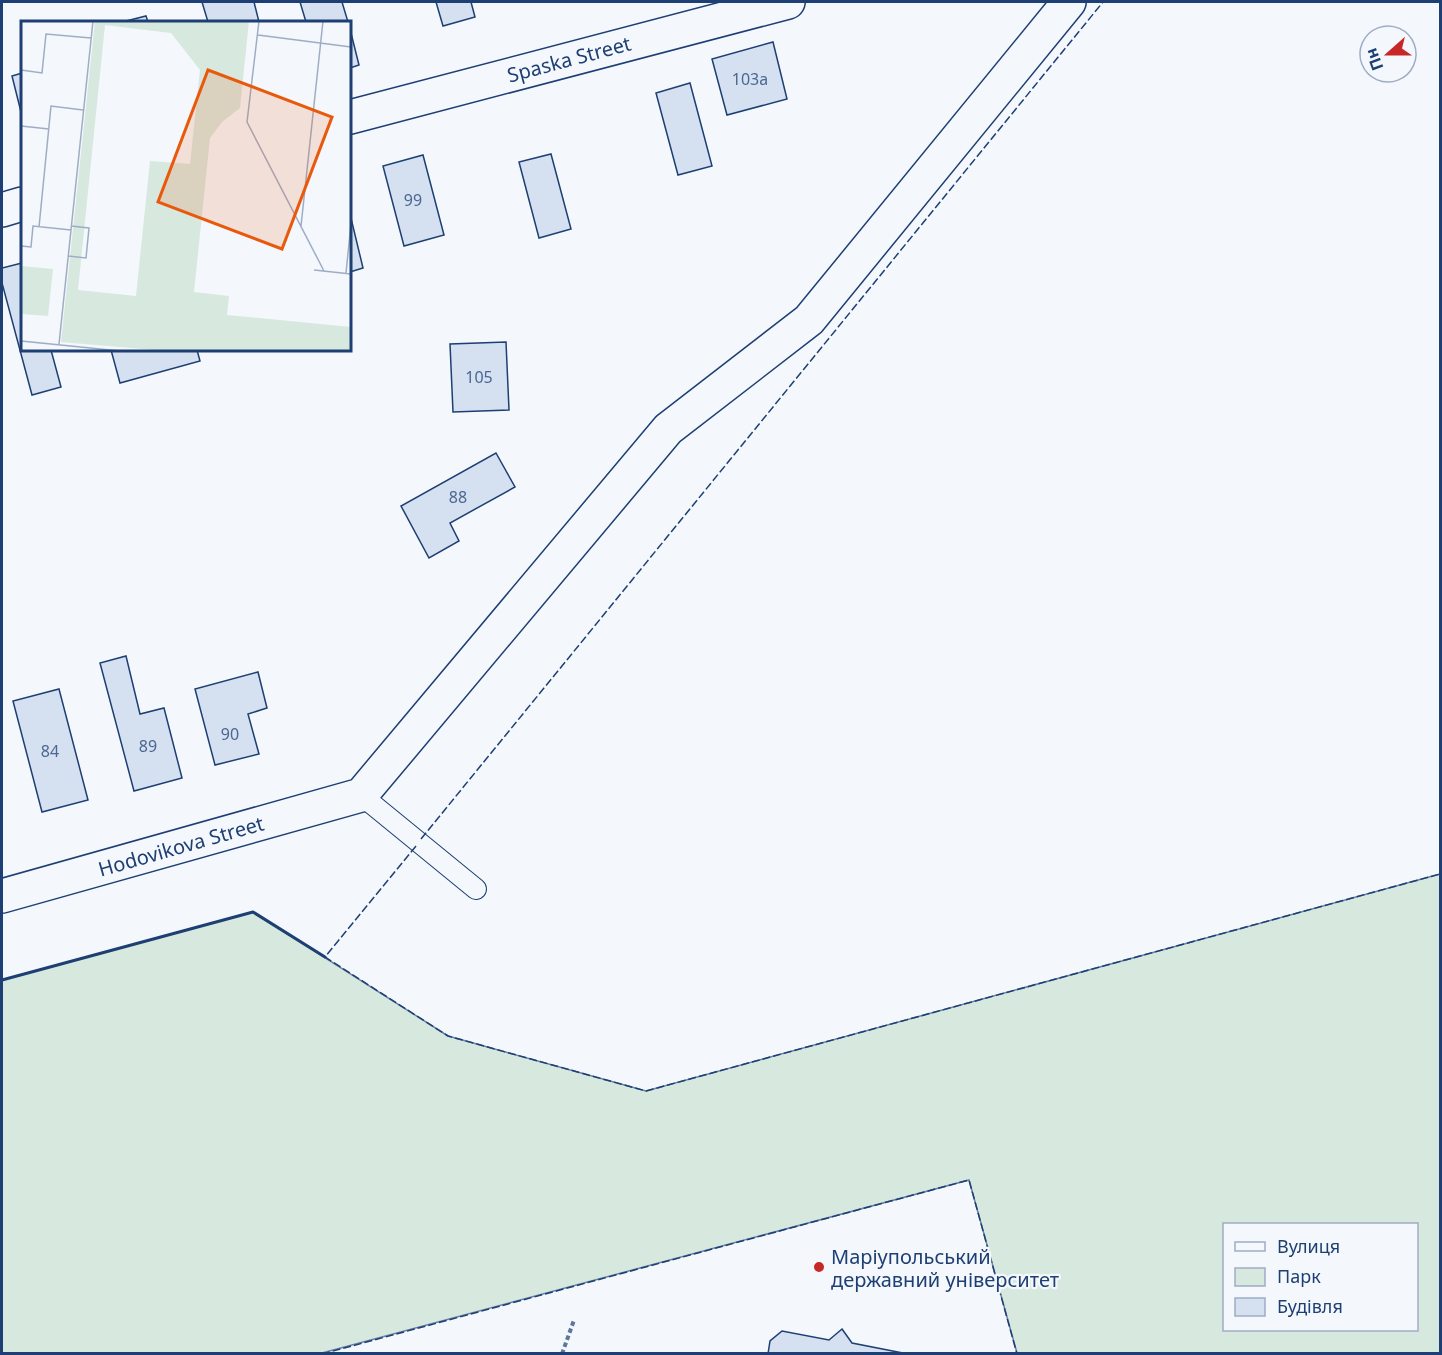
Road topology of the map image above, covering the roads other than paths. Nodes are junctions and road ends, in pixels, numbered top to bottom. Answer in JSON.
{"nodes":[{"id":1,"x":788,"y":2,"type":"edge"},
{"id":2,"x":1069,"y":2,"type":"edge"},
{"id":3,"x":351,"y":117,"type":"edge"},
{"id":4,"x":21,"y":204,"type":"edge"},
{"id":5,"x":2,"y":210,"type":"edge"},
{"id":6,"x":361,"y":795,"type":"junction"},
{"id":7,"x":476,"y":889,"type":"dead end"},
{"id":8,"x":2,"y":896,"type":"edge"}],
"edges":[{"from":1,"to":3,"type":"street","name":"Spaska Street"},
{"from":2,"to":6,"type":"street"},
{"from":4,"to":5,"type":"street"},
{"from":6,"to":7,"type":"lane"},
{"from":6,"to":8,"type":"street","name":"Hodovikova Street"}]}
